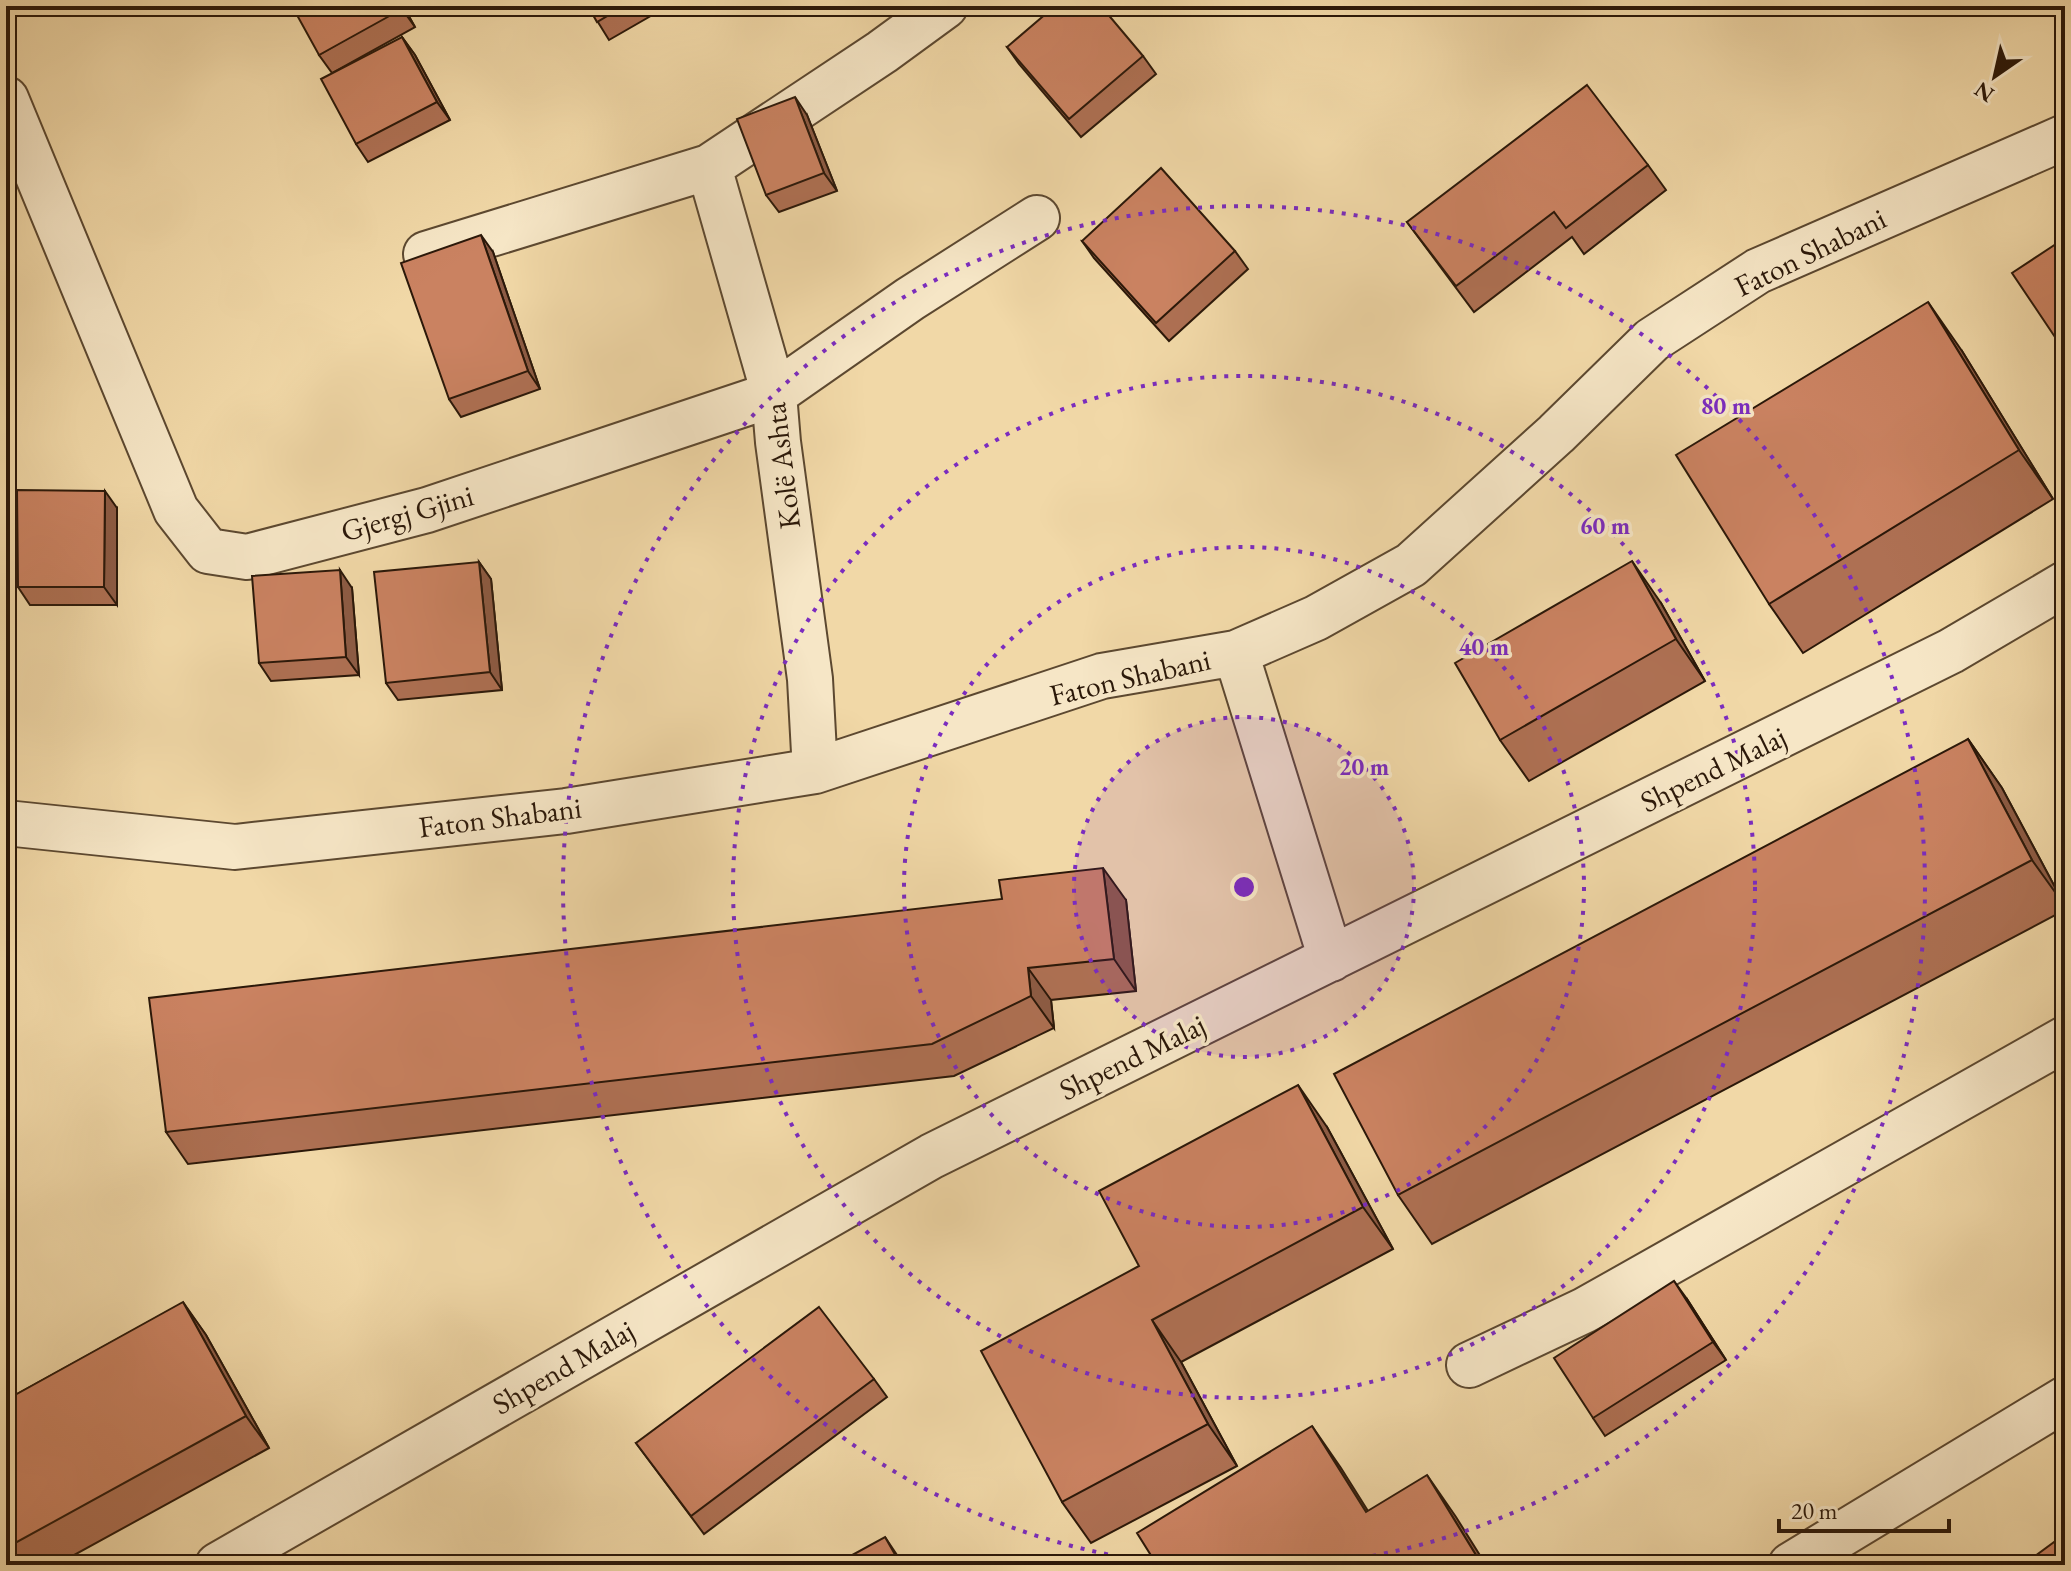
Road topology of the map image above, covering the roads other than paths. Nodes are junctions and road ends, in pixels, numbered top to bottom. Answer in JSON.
{"nodes":[{"id":1,"x":945,"y":6,"type":"edge"},
{"id":2,"x":6,"y":99,"type":"edge"},
{"id":3,"x":2065,"y":137,"type":"edge"},
{"id":4,"x":709,"y":167,"type":"junction"},
{"id":5,"x":1037,"y":218,"type":"dead end"},
{"id":6,"x":412,"y":259,"type":"edge"},
{"id":7,"x":774,"y":394,"type":"junction"},
{"id":8,"x":2065,"y":584,"type":"edge"},
{"id":9,"x":1236,"y":653,"type":"junction"},
{"id":10,"x":815,"y":771,"type":"junction"},
{"id":11,"x":6,"y":823,"type":"edge"},
{"id":12,"x":1331,"y":959,"type":"junction"},
{"id":13,"x":2065,"y":1039,"type":"edge"},
{"id":14,"x":1469,"y":1365,"type":"dead end"},
{"id":15,"x":2065,"y":1399,"type":"edge"},
{"id":16,"x":218,"y":1565,"type":"edge"},
{"id":17,"x":1791,"y":1565,"type":"edge"}],
"edges":[{"from":1,"to":4,"type":"street"},
{"from":2,"to":7,"type":"street","name":"Gjergj Gjini"},
{"from":3,"to":9,"type":"street","name":"Faton Shabani"},
{"from":4,"to":6,"type":"street"},
{"from":4,"to":7,"type":"street","name":"Kolë Ashta"},
{"from":5,"to":7,"type":"street","name":"Gjergj Gjini"},
{"from":7,"to":10,"type":"street","name":"Kolë Ashta"},
{"from":8,"to":12,"type":"street","name":"Shpend Malaj"},
{"from":9,"to":10,"type":"street","name":"Faton Shabani"},
{"from":9,"to":12,"type":"street"},
{"from":10,"to":11,"type":"street","name":"Faton Shabani"},
{"from":12,"to":16,"type":"street","name":"Shpend Malaj"},
{"from":13,"to":14,"type":"street"},
{"from":15,"to":17,"type":"street"}]}
